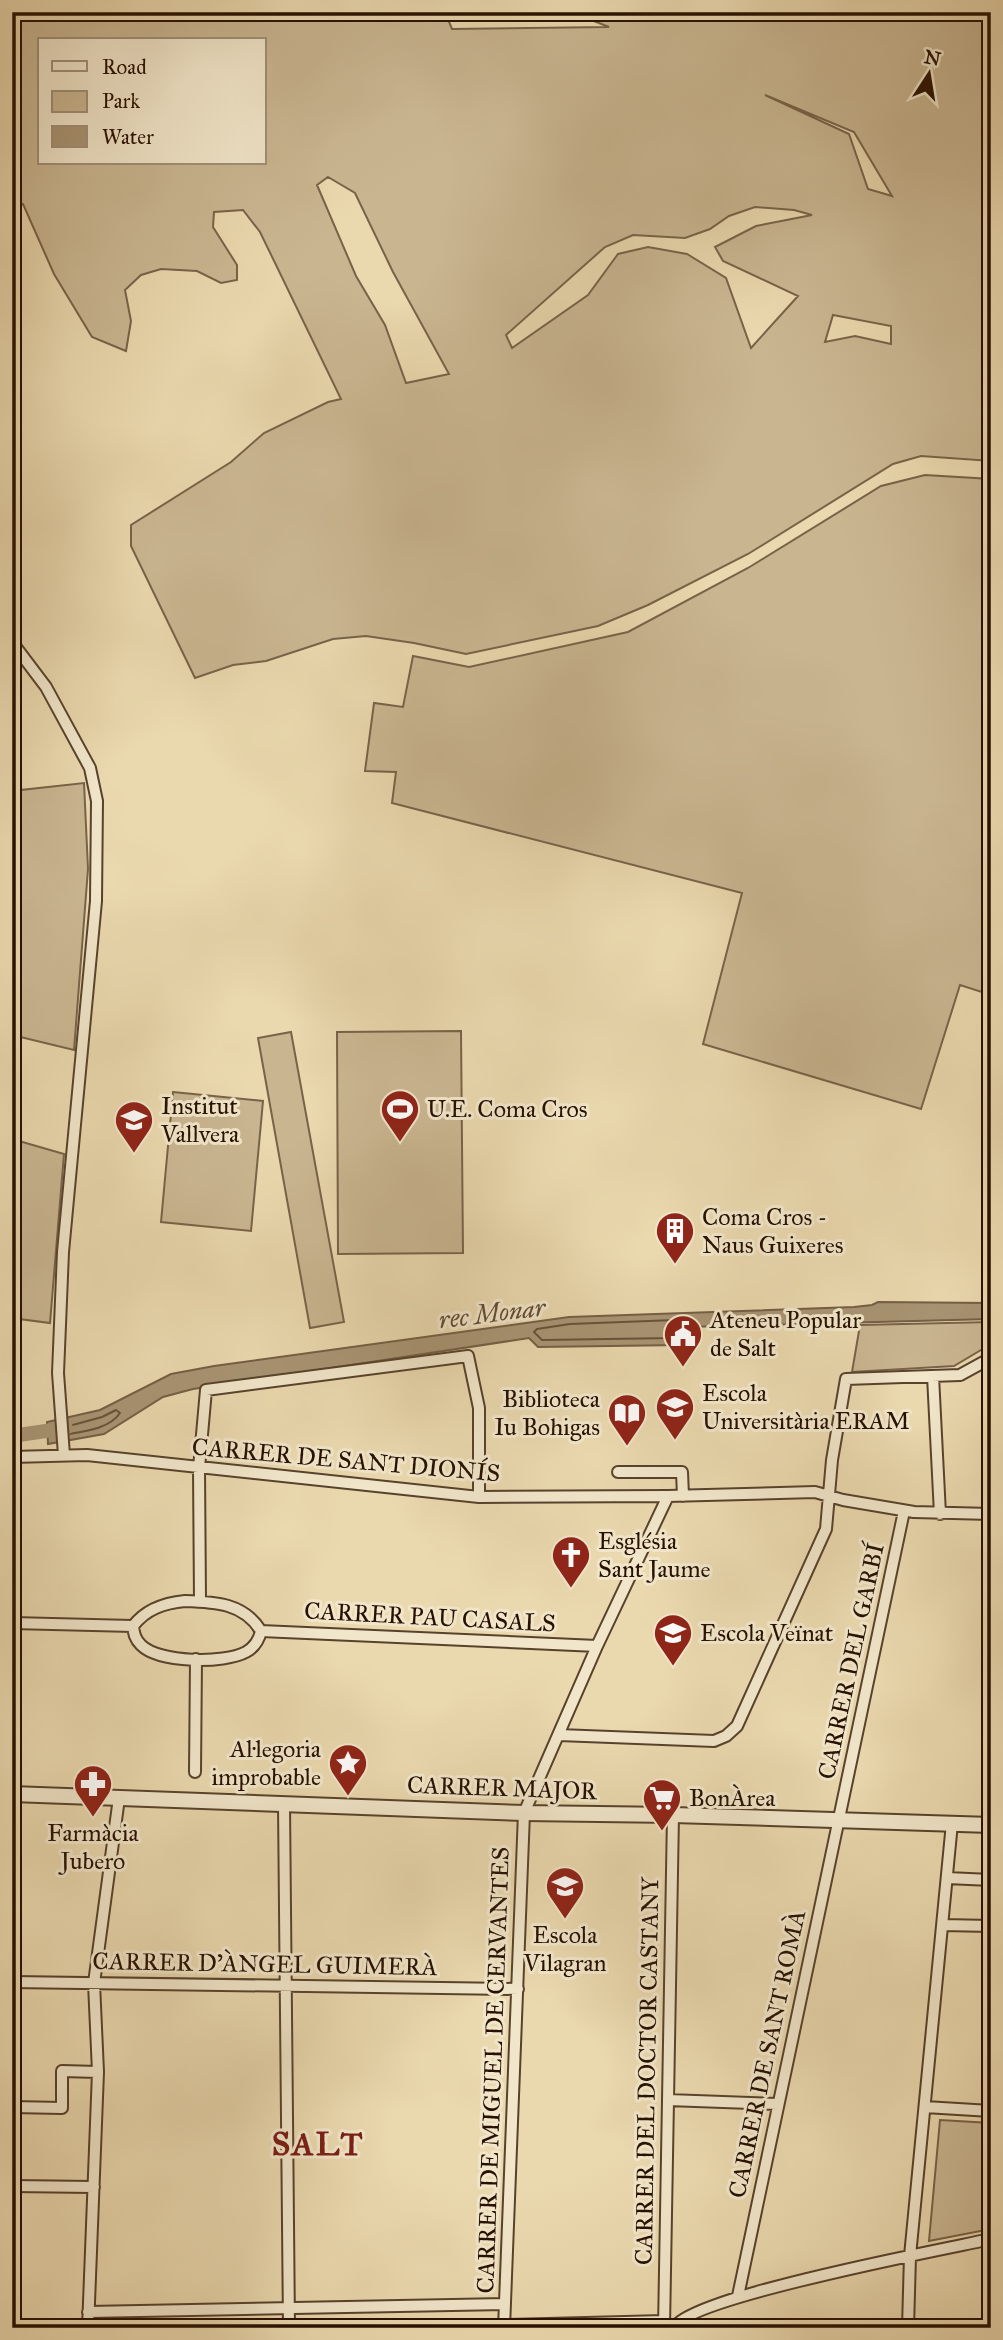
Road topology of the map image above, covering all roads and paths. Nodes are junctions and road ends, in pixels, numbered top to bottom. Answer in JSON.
{"nodes":[{"id":1,"x":12,"y":642,"type":"edge"},
{"id":2,"x":991,"y":1358,"type":"edge"},
{"id":3,"x":933,"y":1376,"type":"junction"},
{"id":4,"x":64,"y":1451,"type":"junction"},
{"id":5,"x":12,"y":1457,"type":"edge"},
{"id":6,"x":199,"y":1468,"type":"junction"},
{"id":7,"x":618,"y":1472,"type":"dead end"},
{"id":8,"x":676,"y":1496,"type":"junction"},
{"id":9,"x":830,"y":1496,"type":"junction"},
{"id":10,"x":479,"y":1497,"type":"junction"},
{"id":11,"x":904,"y":1511,"type":"junction"},
{"id":12,"x":940,"y":1514,"type":"junction"},
{"id":13,"x":991,"y":1514,"type":"edge"},
{"id":14,"x":200,"y":1601,"type":"junction"},
{"id":15,"x":12,"y":1623,"type":"edge"},
{"id":16,"x":132,"y":1626,"type":"junction"},
{"id":17,"x":261,"y":1631,"type":"junction"},
{"id":18,"x":597,"y":1646,"type":"junction"},
{"id":19,"x":196,"y":1659,"type":"junction"},
{"id":20,"x":559,"y":1735,"type":"junction"},
{"id":21,"x":195,"y":1772,"type":"dead end"},
{"id":22,"x":12,"y":1794,"type":"edge"},
{"id":23,"x":119,"y":1798,"type":"junction"},
{"id":24,"x":284,"y":1804,"type":"junction"},
{"id":25,"x":524,"y":1813,"type":"junction"},
{"id":26,"x":673,"y":1815,"type":"junction"},
{"id":27,"x":838,"y":1819,"type":"junction"},
{"id":28,"x":952,"y":1823,"type":"junction"},
{"id":29,"x":991,"y":1825,"type":"edge"},
{"id":30,"x":947,"y":1878,"type":"junction"},
{"id":31,"x":991,"y":1880,"type":"edge"},
{"id":32,"x":943,"y":1926,"type":"junction"},
{"id":33,"x":991,"y":1926,"type":"edge"},
{"id":34,"x":12,"y":1982,"type":"edge"},
{"id":35,"x":94,"y":1983,"type":"junction"},
{"id":36,"x":285,"y":1986,"type":"junction"},
{"id":37,"x":518,"y":1989,"type":"junction"},
{"id":38,"x":98,"y":2072,"type":"junction"},
{"id":39,"x":668,"y":2100,"type":"junction"},
{"id":40,"x":778,"y":2104,"type":"junction"},
{"id":41,"x":12,"y":2107,"type":"edge"},
{"id":42,"x":925,"y":2107,"type":"junction"},
{"id":43,"x":991,"y":2111,"type":"edge"},
{"id":44,"x":12,"y":2186,"type":"edge"},
{"id":45,"x":94,"y":2187,"type":"junction"},
{"id":46,"x":991,"y":2239,"type":"edge"},
{"id":47,"x":910,"y":2256,"type":"junction"},
{"id":48,"x":738,"y":2296,"type":"junction"},
{"id":49,"x":505,"y":2304,"type":"junction"},
{"id":50,"x":289,"y":2309,"type":"junction"},
{"id":51,"x":88,"y":2312,"type":"junction"},
{"id":52,"x":668,"y":2325,"type":"edge"},
{"id":53,"x":504,"y":2326,"type":"edge"},
{"id":54,"x":88,"y":2328,"type":"edge"},
{"id":55,"x":289,"y":2328,"type":"edge"},
{"id":56,"x":908,"y":2328,"type":"edge"}],
"edges":[{"from":1,"to":4,"type":"street"},
{"from":2,"to":3,"type":"street"},
{"from":3,"to":9,"type":"street"},
{"from":3,"to":12,"type":"street"},
{"from":4,"to":5,"type":"street","name":"CARRER DE SANT DIONÍS"},
{"from":4,"to":6,"type":"street","name":"CARRER DE SANT DIONÍS"},
{"from":6,"to":10,"type":"street","name":"CARRER DE SANT DIONÍS"},
{"from":6,"to":10,"type":"street"},
{"from":6,"to":14,"type":"street"},
{"from":7,"to":8,"type":"street"},
{"from":8,"to":9,"type":"street","name":"CARRER DE SANT DIONÍS"},
{"from":8,"to":10,"type":"street","name":"CARRER DE SANT DIONÍS"},
{"from":8,"to":18,"type":"street"},
{"from":9,"to":11,"type":"street","name":"CARRER DE SANT DIONÍS"},
{"from":9,"to":20,"type":"street"},
{"from":11,"to":12,"type":"street","name":"CARRER DE SANT DIONÍS"},
{"from":11,"to":27,"type":"street","name":"CARRER DEL GARBÍ"},
{"from":12,"to":13,"type":"street","name":"CARRER DE SANT DIONÍS"},
{"from":14,"to":16,"type":"street"},
{"from":14,"to":17,"type":"street"},
{"from":15,"to":16,"type":"street"},
{"from":16,"to":19,"type":"street"},
{"from":17,"to":18,"type":"street","name":"CARRER PAU CASALS"},
{"from":17,"to":19,"type":"street"},
{"from":18,"to":20,"type":"street"},
{"from":19,"to":21,"type":"street"},
{"from":20,"to":25,"type":"street"},
{"from":22,"to":23,"type":"street","name":"CARRER MAJOR"},
{"from":23,"to":24,"type":"street","name":"CARRER MAJOR"},
{"from":23,"to":35,"type":"street"},
{"from":24,"to":25,"type":"street","name":"CARRER MAJOR"},
{"from":24,"to":36,"type":"street"},
{"from":25,"to":26,"type":"street","name":"CARRER MAJOR"},
{"from":25,"to":37,"type":"street","name":"CARRER DE MIGUEL DE CERVANTES"},
{"from":26,"to":27,"type":"street","name":"CARRER MAJOR"},
{"from":26,"to":39,"type":"street","name":"CARRER DEL DOCTOR CASTANY"},
{"from":27,"to":28,"type":"street","name":"CARRER MAJOR"},
{"from":27,"to":40,"type":"street","name":"CARRER DE SANT ROMÀ"},
{"from":28,"to":29,"type":"street","name":"CARRER MAJOR"},
{"from":28,"to":30,"type":"street"},
{"from":30,"to":31,"type":"street"},
{"from":30,"to":32,"type":"street"},
{"from":32,"to":33,"type":"street"},
{"from":32,"to":42,"type":"street"},
{"from":34,"to":35,"type":"street","name":"CARRER D'ÀNGEL GUIMERÀ"},
{"from":35,"to":36,"type":"street","name":"CARRER D'ÀNGEL GUIMERÀ"},
{"from":35,"to":38,"type":"street"},
{"from":36,"to":37,"type":"street","name":"CARRER D'ÀNGEL GUIMERÀ"},
{"from":36,"to":50,"type":"street"},
{"from":37,"to":49,"type":"street","name":"CARRER DE MIGUEL DE CERVANTES"},
{"from":38,"to":41,"type":"street"},
{"from":38,"to":45,"type":"street"},
{"from":39,"to":40,"type":"street"},
{"from":39,"to":52,"type":"street","name":"CARRER DEL DOCTOR CASTANY"},
{"from":40,"to":48,"type":"street","name":"CARRER DE SANT ROMÀ"},
{"from":42,"to":43,"type":"street"},
{"from":42,"to":47,"type":"street"},
{"from":44,"to":45,"type":"street"},
{"from":45,"to":51,"type":"street"},
{"from":46,"to":47,"type":"street"},
{"from":47,"to":48,"type":"street"},
{"from":47,"to":56,"type":"street"},
{"from":48,"to":52,"type":"street"},
{"from":49,"to":50,"type":"street"},
{"from":49,"to":53,"type":"street","name":"CARRER DE MIGUEL DE CERVANTES"},
{"from":50,"to":51,"type":"street"},
{"from":50,"to":55,"type":"street"},
{"from":51,"to":54,"type":"street"},
{"from":52,"to":53,"type":"street"}]}
